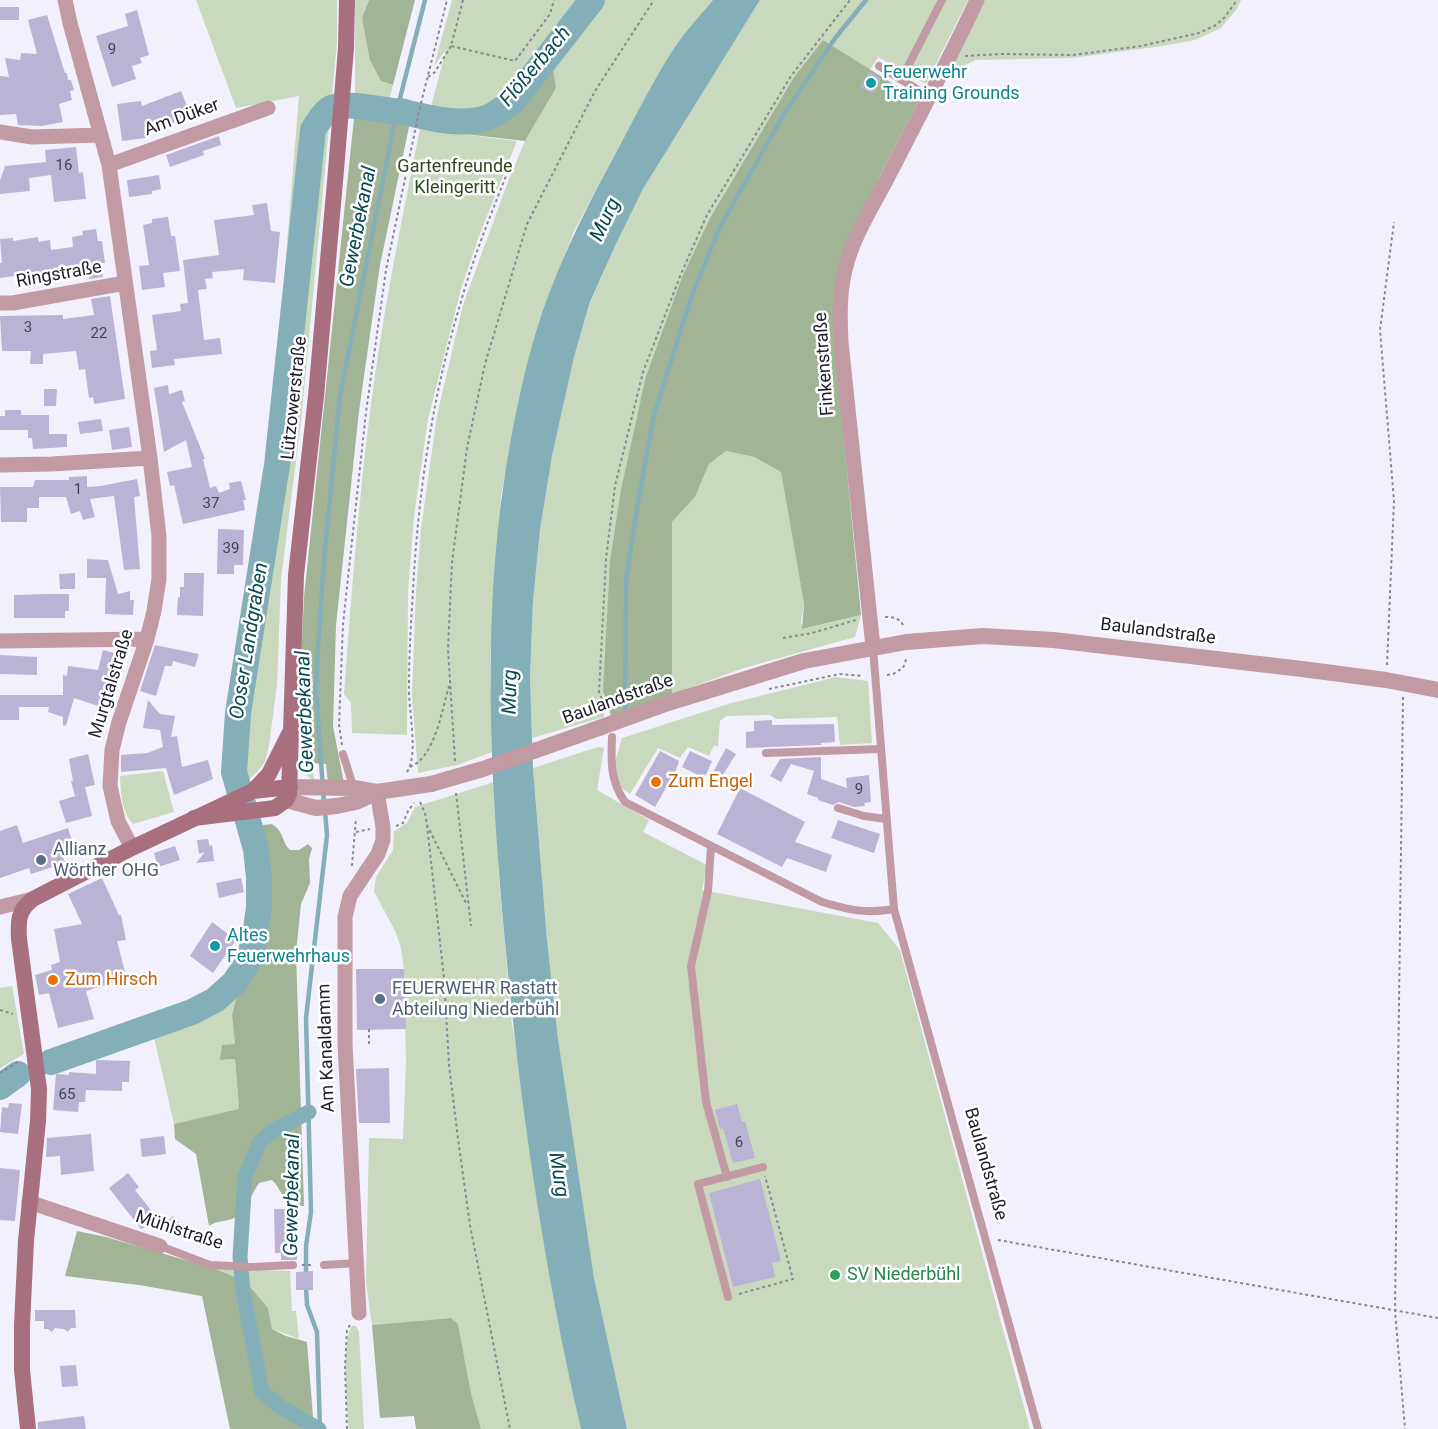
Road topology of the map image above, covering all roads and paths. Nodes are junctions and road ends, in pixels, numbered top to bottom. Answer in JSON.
{"nodes":[{"id":1,"x":65,"y":0,"type":"edge"},
{"id":2,"x":347,"y":0,"type":"edge"},
{"id":3,"x":447,"y":0,"type":"edge"},
{"id":4,"x":463,"y":0,"type":"edge"},
{"id":5,"x":554,"y":0,"type":"edge"},
{"id":6,"x":654,"y":0,"type":"edge"},
{"id":7,"x":850,"y":0,"type":"edge"},
{"id":8,"x":942,"y":0,"type":"edge"},
{"id":9,"x":977,"y":0,"type":"edge"},
{"id":10,"x":1237,"y":0,"type":"edge"},
{"id":11,"x":451,"y":46,"type":"junction"},
{"id":12,"x":950,"y":57,"type":"junction"},
{"id":13,"x":879,"y":66,"type":"dead end"},
{"id":14,"x":428,"y":77,"type":"junction"},
{"id":15,"x":901,"y":80,"type":"junction"},
{"id":16,"x":930,"y":97,"type":"junction"},
{"id":17,"x":268,"y":108,"type":"dead end"},
{"id":18,"x":0,"y":132,"type":"edge"},
{"id":19,"x":101,"y":135,"type":"junction"},
{"id":20,"x":109,"y":165,"type":"junction"},
{"id":21,"x":506,"y":176,"type":"dead end"},
{"id":22,"x":1394,"y":222,"type":"dead end"},
{"id":23,"x":125,"y":283,"type":"junction"},
{"id":24,"x":0,"y":303,"type":"edge"},
{"id":25,"x":150,"y":459,"type":"junction"},
{"id":26,"x":0,"y":465,"type":"edge"},
{"id":27,"x":869,"y":616,"type":"junction"},
{"id":28,"x":783,"y":638,"type":"dead end"},
{"id":29,"x":147,"y":639,"type":"junction"},
{"id":30,"x":0,"y":641,"type":"edge"},
{"id":31,"x":873,"y":646,"type":"junction"},
{"id":32,"x":1386,"y":680,"type":"junction"},
{"id":33,"x":450,"y":683,"type":"junction"},
{"id":34,"x":1403,"y":683,"type":"junction"},
{"id":35,"x":1438,"y":690,"type":"edge"},
{"id":36,"x":292,"y":730,"type":"junction"},
{"id":37,"x":607,"y":730,"type":"junction"},
{"id":38,"x":880,"y":749,"type":"junction"},
{"id":39,"x":766,"y":753,"type":"dead end"},
{"id":40,"x":343,"y":754,"type":"joint"},
{"id":41,"x":455,"y":764,"type":"dead end"},
{"id":42,"x":410,"y":767,"type":"junction"},
{"id":43,"x":406,"y":773,"type":"dead end"},
{"id":44,"x":456,"y":787,"type":"dead end"},
{"id":45,"x":427,"y":791,"type":"junction"},
{"id":46,"x":377,"y":792,"type":"junction"},
{"id":47,"x":288,"y":793,"type":"junction"},
{"id":48,"x":349,"y":793,"type":"junction"},
{"id":49,"x":419,"y":800,"type":"junction"},
{"id":50,"x":243,"y":801,"type":"junction"},
{"id":51,"x":838,"y":808,"type":"dead end"},
{"id":52,"x":886,"y":819,"type":"junction"},
{"id":53,"x":427,"y":825,"type":"junction"},
{"id":54,"x":383,"y":827,"type":"junction"},
{"id":55,"x":711,"y":847,"type":"junction"},
{"id":56,"x":132,"y":848,"type":"junction"},
{"id":57,"x":33,"y":898,"type":"junction"},
{"id":58,"x":0,"y":907,"type":"edge"},
{"id":59,"x":468,"y":908,"type":"junction"},
{"id":60,"x":894,"y":909,"type":"junction"},
{"id":61,"x":471,"y":926,"type":"dead end"},
{"id":62,"x":369,"y":1029,"type":"dead end"},
{"id":63,"x":369,"y":1044,"type":"dead end"},
{"id":64,"x":34,"y":1051,"type":"junction"},
{"id":65,"x":0,"y":1073,"type":"edge"},
{"id":66,"x":763,"y":1167,"type":"joint"},
{"id":67,"x":727,"y":1177,"type":"junction"},
{"id":68,"x":29,"y":1202,"type":"junction"},
{"id":69,"x":986,"y":1238,"type":"junction"},
{"id":70,"x":160,"y":1246,"type":"joint"},
{"id":71,"x":358,"y":1263,"type":"junction"},
{"id":72,"x":293,"y":1265,"type":"joint"},
{"id":73,"x":324,"y":1265,"type":"joint"},
{"id":74,"x":728,"y":1297,"type":"joint"},
{"id":75,"x":1395,"y":1311,"type":"junction"},
{"id":76,"x":359,"y":1313,"type":"joint"},
{"id":77,"x":1438,"y":1318,"type":"edge"},
{"id":78,"x":28,"y":1429,"type":"edge"},
{"id":79,"x":347,"y":1429,"type":"edge"},
{"id":80,"x":510,"y":1429,"type":"edge"},
{"id":81,"x":1038,"y":1429,"type":"edge"},
{"id":82,"x":1405,"y":1429,"type":"edge"}],
"edges":[{"from":1,"to":19,"type":"street","name":"Murgtalstraße"},
{"from":2,"to":36,"type":"main road","name":"Lützowerstraße"},
{"from":3,"to":14,"type":"path"},
{"from":4,"to":11,"type":"path"},
{"from":5,"to":11,"type":"path"},
{"from":6,"to":33,"type":"path"},
{"from":7,"to":37,"type":"path"},
{"from":8,"to":15,"type":"lane"},
{"from":9,"to":12,"type":"street","name":"Finkenstraße"},
{"from":10,"to":12,"type":"path"},
{"from":11,"to":14,"type":"path"},
{"from":12,"to":16,"type":"street","name":"Finkenstraße"},
{"from":13,"to":15,"type":"lane"},
{"from":14,"to":40,"type":"path"},
{"from":15,"to":16,"type":"lane"},
{"from":16,"to":27,"type":"street","name":"Finkenstraße"},
{"from":17,"to":20,"type":"street","name":"Am Düker"},
{"from":18,"to":19,"type":"street"},
{"from":19,"to":20,"type":"street","name":"Murgtalstraße"},
{"from":20,"to":23,"type":"street","name":"Murgtalstraße"},
{"from":21,"to":42,"type":"path"},
{"from":22,"to":32,"type":"path"},
{"from":23,"to":24,"type":"street","name":"Ringstraße"},
{"from":23,"to":25,"type":"street","name":"Murgtalstraße"},
{"from":25,"to":26,"type":"street"},
{"from":25,"to":29,"type":"street","name":"Murgtalstraße"},
{"from":27,"to":28,"type":"path"},
{"from":27,"to":31,"type":"street","name":"Finkenstraße"},
{"from":29,"to":30,"type":"street"},
{"from":29,"to":56,"type":"street","name":"Murgtalstraße"},
{"from":31,"to":32,"type":"street","name":"Baulandstraße"},
{"from":31,"to":37,"type":"street","name":"Baulandstraße"},
{"from":31,"to":38,"type":"lane","name":"Baulandstraße"},
{"from":32,"to":34,"type":"street","name":"Baulandstraße"},
{"from":33,"to":41,"type":"path"},
{"from":33,"to":42,"type":"path"},
{"from":34,"to":35,"type":"street","name":"Baulandstraße"},
{"from":34,"to":75,"type":"path"},
{"from":36,"to":47,"type":"main road","name":"Lützowerstraße"},
{"from":36,"to":50,"type":"main road"},
{"from":37,"to":45,"type":"street","name":"Baulandstraße","bridge":true},
{"from":37,"to":55,"type":"lane"},
{"from":38,"to":39,"type":"lane"},
{"from":38,"to":52,"type":"lane","name":"Baulandstraße"},
{"from":40,"to":48,"type":"lane"},
{"from":42,"to":43,"type":"path"},
{"from":44,"to":59,"type":"path"},
{"from":45,"to":46,"type":"street","name":"Baulandstraße"},
{"from":45,"to":49,"type":"path"},
{"from":46,"to":48,"type":"street","name":"Baulandstraße"},
{"from":46,"to":54,"type":"street","name":"Am Kanaldamm"},
{"from":47,"to":48,"type":"street","name":"Baulandstraße"},
{"from":47,"to":48,"type":"street","name":"Baulandstraße"},
{"from":47,"to":50,"type":"main road","name":"Baulandstraße"},
{"from":47,"to":50,"type":"main road","name":"Baulandstraße"},
{"from":49,"to":53,"type":"path"},
{"from":49,"to":54,"type":"path"},
{"from":50,"to":56,"type":"main road","name":"Baulandstraße"},
{"from":51,"to":52,"type":"lane"},
{"from":52,"to":60,"type":"lane","name":"Baulandstraße"},
{"from":53,"to":59,"type":"path"},
{"from":53,"to":80,"type":"path"},
{"from":54,"to":71,"type":"street","name":"Am Kanaldamm"},
{"from":55,"to":60,"type":"lane"},
{"from":55,"to":67,"type":"lane"},
{"from":56,"to":57,"type":"main road"},
{"from":57,"to":58,"type":"street"},
{"from":57,"to":64,"type":"main road"},
{"from":59,"to":61,"type":"path"},
{"from":60,"to":69,"type":"lane","name":"Baulandstraße"},
{"from":62,"to":63,"type":"path"},
{"from":64,"to":65,"type":"path"},
{"from":64,"to":68,"type":"main road"},
{"from":66,"to":67,"type":"lane"},
{"from":66,"to":74,"type":"path"},
{"from":67,"to":74,"type":"lane"},
{"from":68,"to":70,"type":"street","name":"Mühlstraße"},
{"from":68,"to":78,"type":"main road"},
{"from":69,"to":75,"type":"path"},
{"from":69,"to":81,"type":"lane","name":"Baulandstraße"},
{"from":70,"to":72,"type":"lane","name":"Mühlstraße"},
{"from":71,"to":73,"type":"lane"},
{"from":71,"to":76,"type":"street","name":"Am Kanaldamm"},
{"from":72,"to":73,"type":"path"},
{"from":75,"to":77,"type":"path"},
{"from":75,"to":82,"type":"path"},
{"from":76,"to":79,"type":"path"}]}
